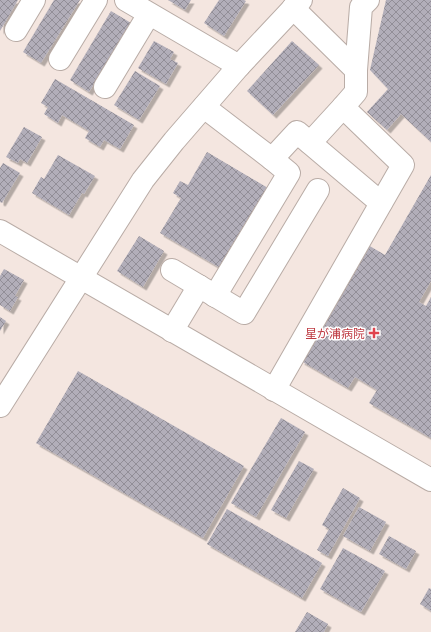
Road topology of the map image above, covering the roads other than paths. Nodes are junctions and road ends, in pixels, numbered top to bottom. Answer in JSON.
{"nodes":[{"id":1,"x":34,"y":0,"type":"edge"},
{"id":2,"x":96,"y":0,"type":"edge"},
{"id":3,"x":126,"y":0,"type":"edge"},
{"id":4,"x":368,"y":0,"type":"edge"},
{"id":5,"x":297,"y":4,"type":"edge"},
{"id":6,"x":149,"y":14,"type":"junction"},
{"id":7,"x":16,"y":30,"type":"dead end"},
{"id":8,"x":60,"y":58,"type":"dead end"},
{"id":9,"x":239,"y":66,"type":"junction"},
{"id":10,"x":356,"y":70,"type":"junction"},
{"id":11,"x":105,"y":87,"type":"dead end"},
{"id":12,"x":343,"y":106,"type":"junction"},
{"id":13,"x":204,"y":107,"type":"junction"},
{"id":14,"x":310,"y":143,"type":"junction"},
{"id":15,"x":272,"y":159,"type":"junction"},
{"id":16,"x":318,"y":190,"type":"dead end"},
{"id":17,"x":381,"y":203,"type":"junction"},
{"id":18,"x":0,"y":231,"type":"edge"},
{"id":19,"x":172,"y":270,"type":"dead end"},
{"id":20,"x":81,"y":278,"type":"junction"},
{"id":21,"x":207,"y":291,"type":"junction"},
{"id":22,"x":172,"y":331,"type":"junction"},
{"id":23,"x":274,"y":390,"type":"junction"},
{"id":24,"x":1,"y":401,"type":"edge"},
{"id":25,"x":431,"y":480,"type":"edge"}],
"edges":[{"from":1,"to":7,"type":"street"},
{"from":2,"to":8,"type":"street"},
{"from":3,"to":6,"type":"street"},
{"from":4,"to":10,"type":"street"},
{"from":5,"to":9,"type":"street"},
{"from":5,"to":10,"type":"street"},
{"from":6,"to":9,"type":"street"},
{"from":6,"to":11,"type":"street"},
{"from":9,"to":13,"type":"street"},
{"from":10,"to":12,"type":"street"},
{"from":12,"to":14,"type":"street"},
{"from":12,"to":17,"type":"street"},
{"from":13,"to":15,"type":"street"},
{"from":13,"to":20,"type":"street"},
{"from":14,"to":15,"type":"street"},
{"from":14,"to":17,"type":"street"},
{"from":15,"to":21,"type":"street"},
{"from":16,"to":21,"type":"street"},
{"from":17,"to":23,"type":"street"},
{"from":18,"to":20,"type":"street"},
{"from":19,"to":21,"type":"street"},
{"from":20,"to":22,"type":"street"},
{"from":20,"to":24,"type":"street"},
{"from":21,"to":22,"type":"street"},
{"from":22,"to":23,"type":"street"},
{"from":23,"to":25,"type":"street"}]}
